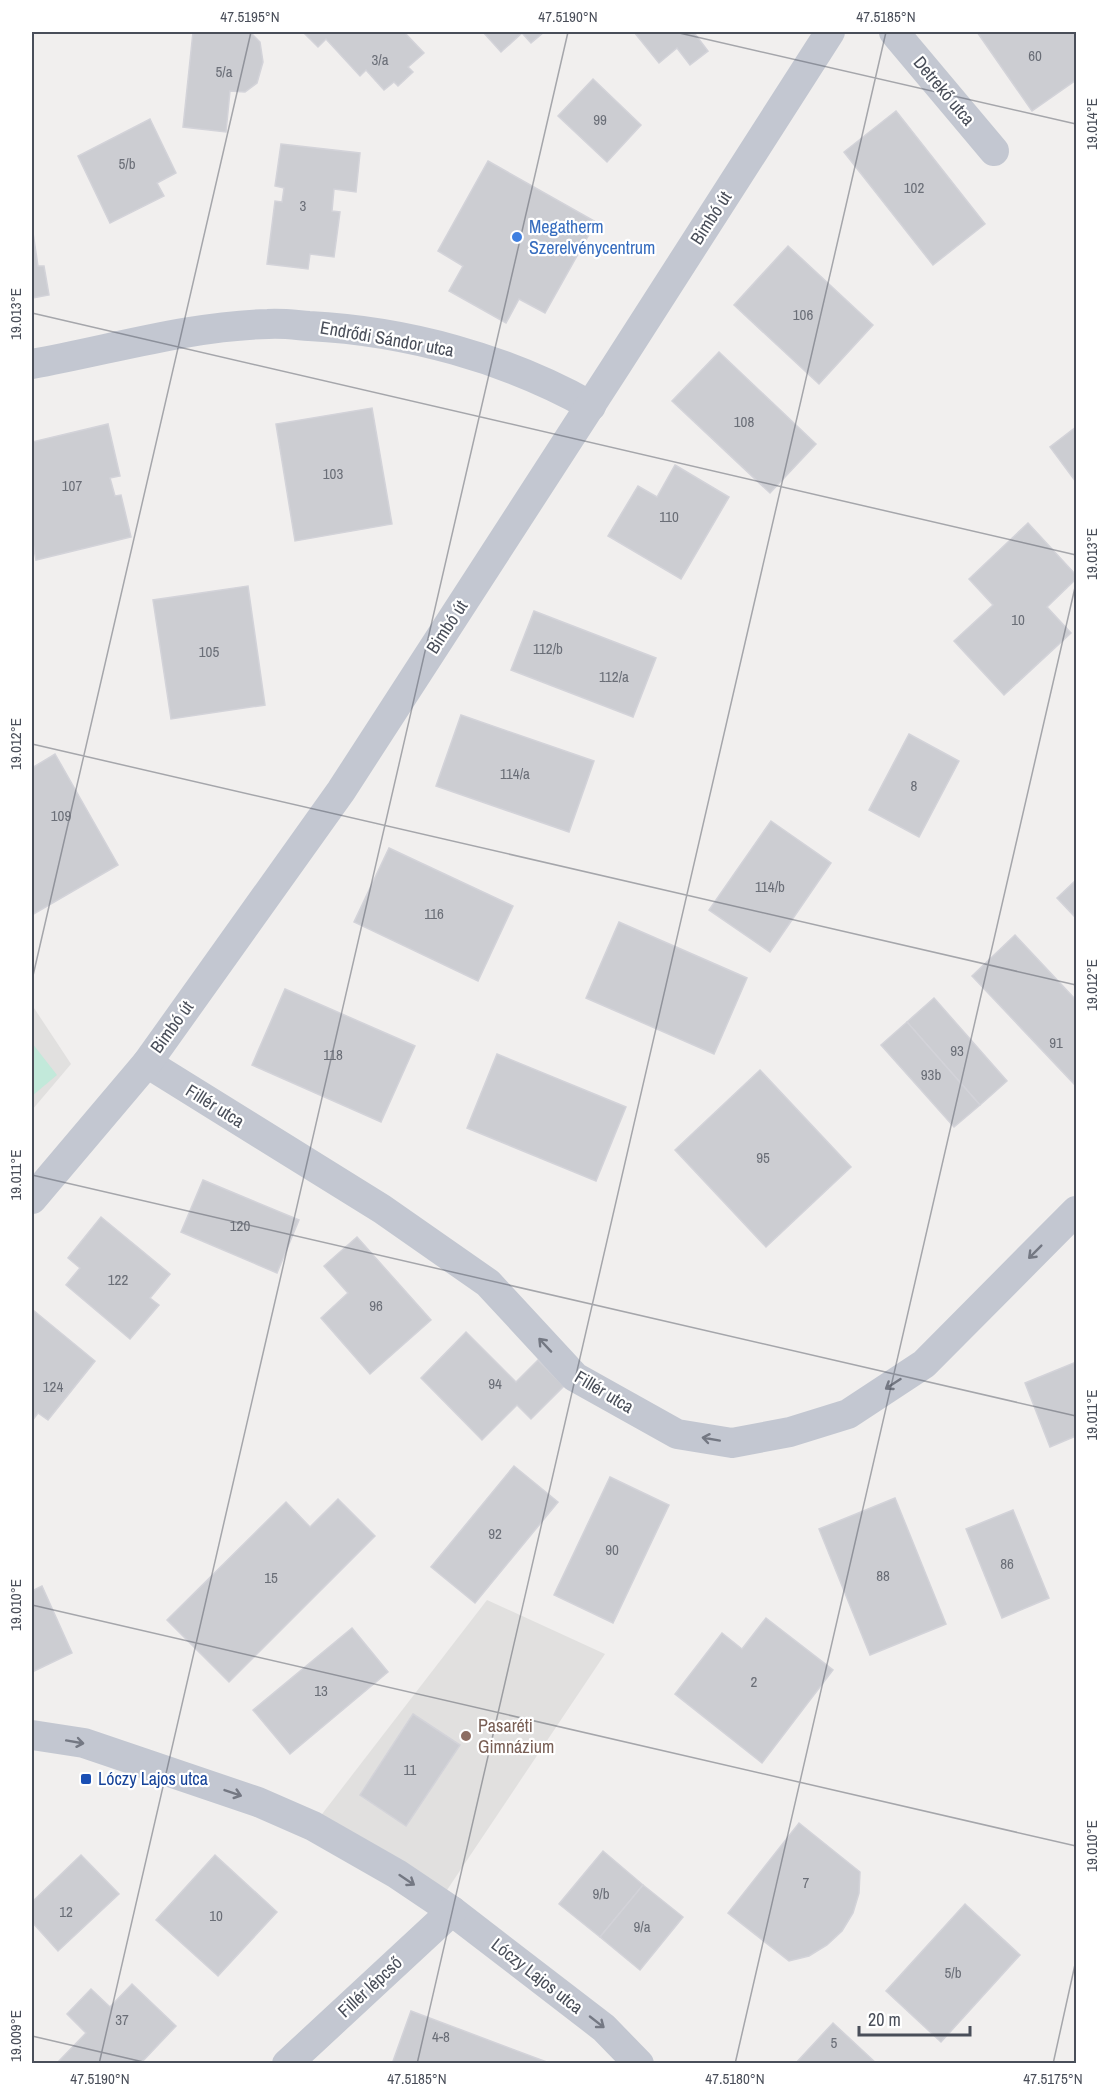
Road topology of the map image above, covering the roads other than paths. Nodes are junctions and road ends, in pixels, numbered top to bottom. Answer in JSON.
{"nodes":[{"id":1,"x":830,"y":32,"type":"edge"},
{"id":2,"x":894,"y":32,"type":"edge"},
{"id":3,"x":994,"y":151,"type":"dead end"},
{"id":4,"x":32,"y":364,"type":"edge"},
{"id":5,"x":591,"y":406,"type":"junction"},
{"id":6,"x":147,"y":1063,"type":"junction"},
{"id":7,"x":32,"y":1198,"type":"edge"},
{"id":8,"x":1077,"y":1211,"type":"edge"},
{"id":9,"x":32,"y":1735,"type":"edge"},
{"id":10,"x":452,"y":1911,"type":"junction"},
{"id":11,"x":287,"y":2064,"type":"edge"},
{"id":12,"x":639,"y":2064,"type":"edge"}],
"edges":[{"from":1,"to":5,"type":"street","name":"Bimbó út"},
{"from":2,"to":3,"type":"street","name":"Detrekő utca"},
{"from":4,"to":5,"type":"street","name":"Endrődi Sándor utca"},
{"from":5,"to":6,"type":"street","name":"Bimbó út"},
{"from":6,"to":7,"type":"street","name":"Bimbó út"},
{"from":8,"to":6,"type":"street","name":"Fillér utca","one_way":true},
{"from":9,"to":10,"type":"street","name":"Lóczy Lajos utca","one_way":true},
{"from":10,"to":11,"type":"street","name":"Fillér lépcső"},
{"from":10,"to":12,"type":"street","name":"Lóczy Lajos utca","one_way":true}]}
